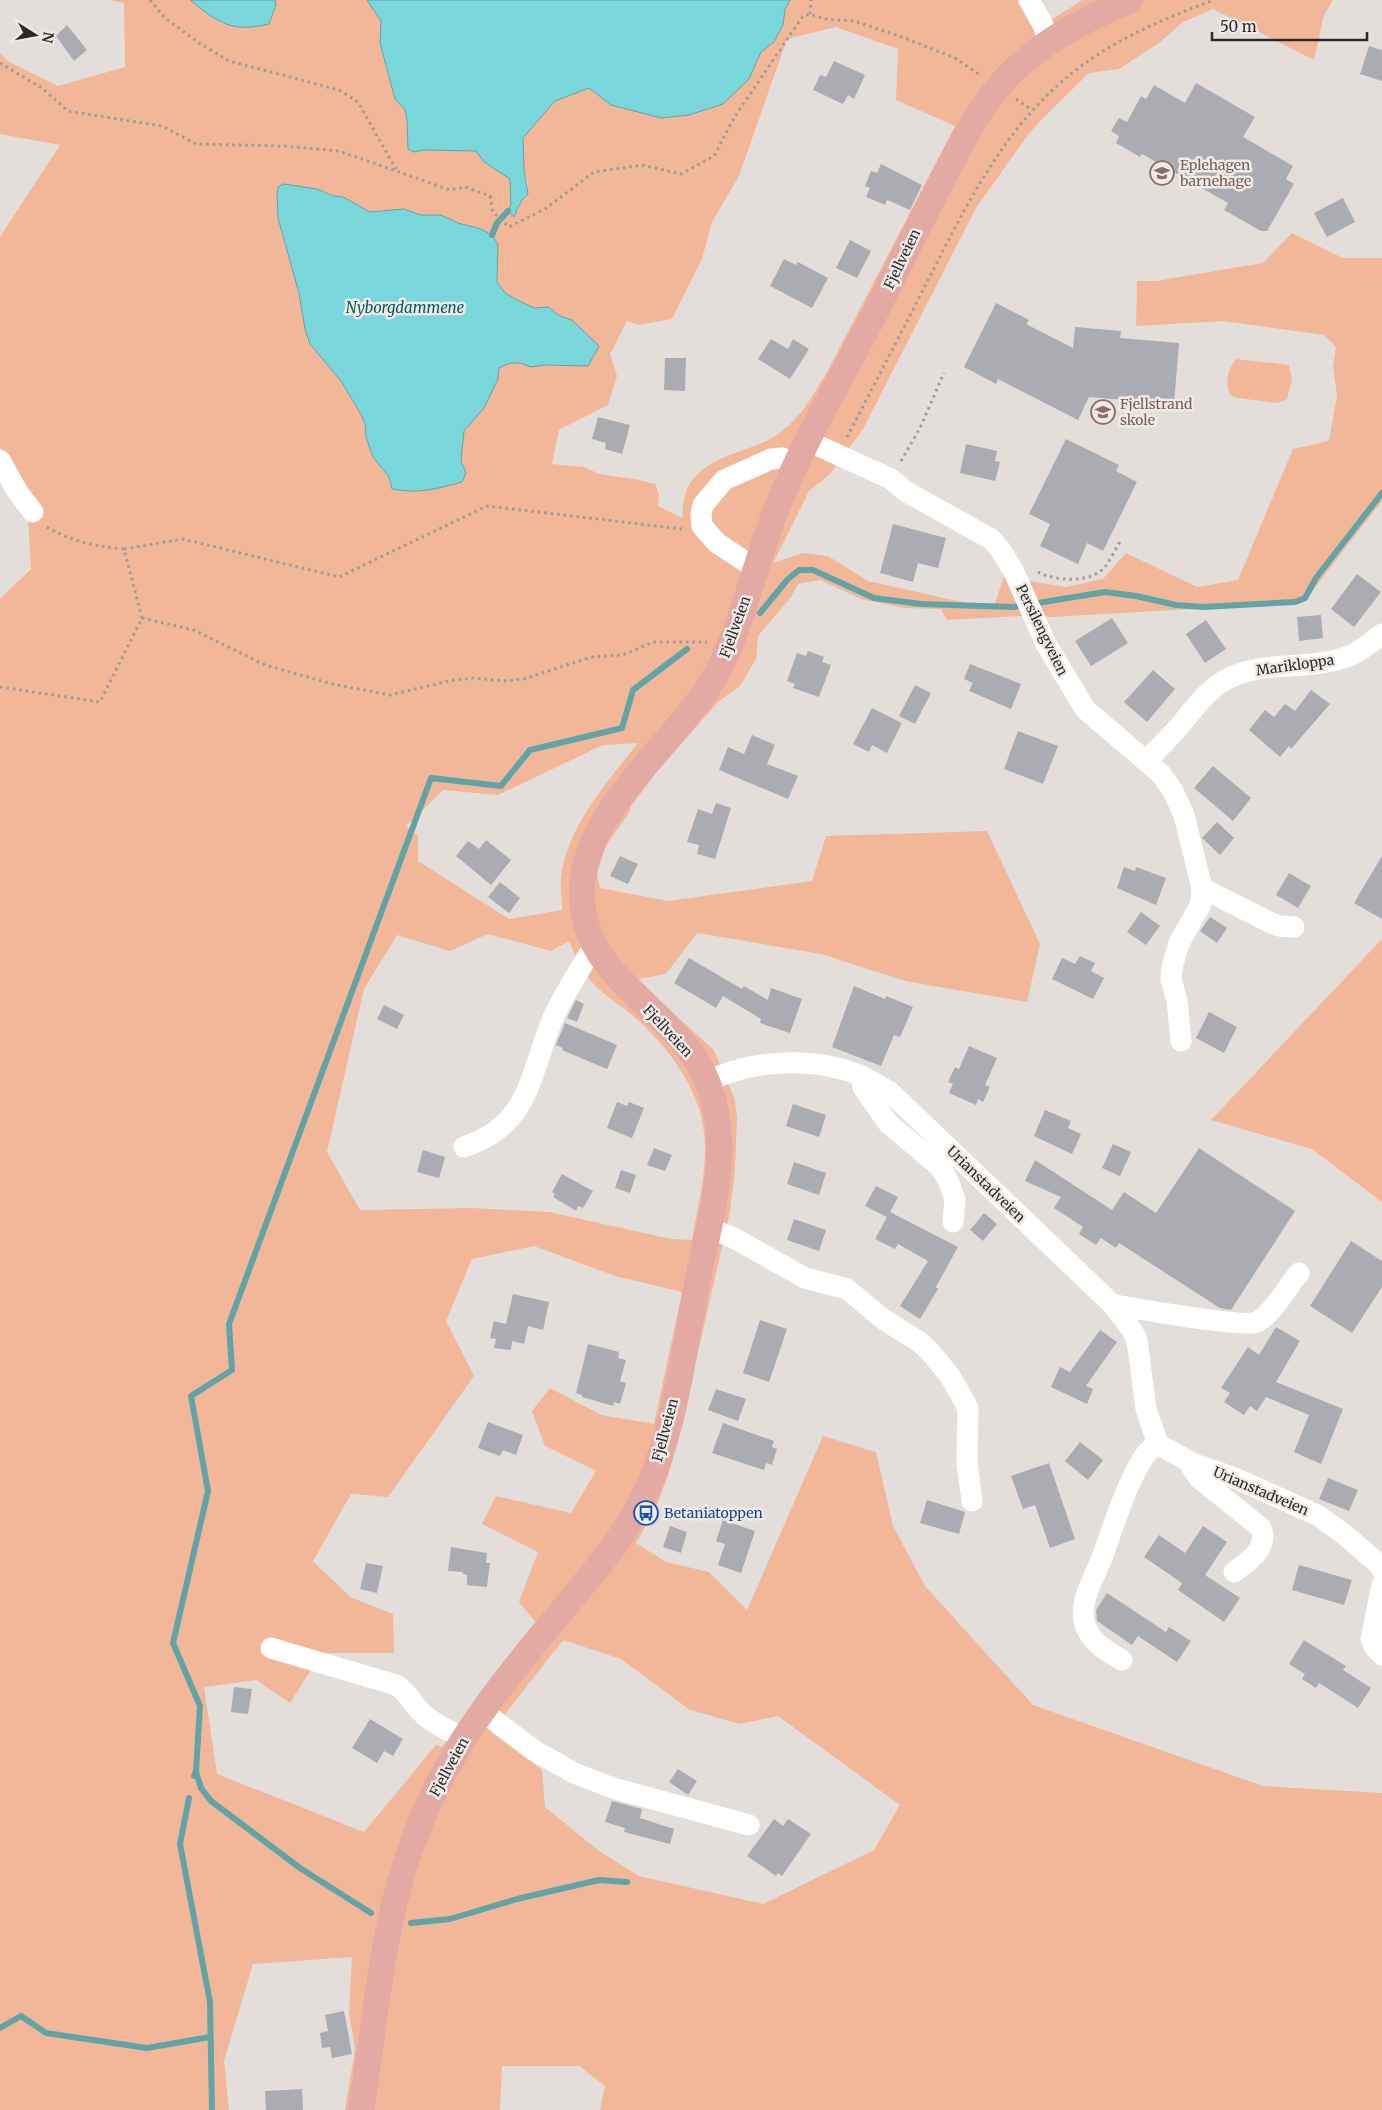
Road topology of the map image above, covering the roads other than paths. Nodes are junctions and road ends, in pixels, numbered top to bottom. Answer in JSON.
{"nodes":[{"id":1,"x":1028,"y":0,"type":"edge"},
{"id":2,"x":1130,"y":0,"type":"edge"},
{"id":3,"x":1050,"y":42,"type":"junction"},
{"id":4,"x":808,"y":441,"type":"junction"},
{"id":5,"x":0,"y":460,"type":"edge"},
{"id":6,"x":796,"y":464,"type":"junction"},
{"id":7,"x":33,"y":512,"type":"road end"},
{"id":8,"x":755,"y":568,"type":"junction"},
{"id":9,"x":1382,"y":634,"type":"edge"},
{"id":10,"x":1147,"y":760,"type":"junction"},
{"id":11,"x":1202,"y":888,"type":"junction"},
{"id":12,"x":1294,"y":927,"type":"dead end"},
{"id":13,"x":594,"y":945,"type":"junction"},
{"id":14,"x":1181,"y":1040,"type":"dead end"},
{"id":15,"x":862,"y":1076,"type":"junction"},
{"id":16,"x":707,"y":1082,"type":"junction"},
{"id":17,"x":464,"y":1147,"type":"dead end"},
{"id":18,"x":953,"y":1222,"type":"dead end"},
{"id":19,"x":708,"y":1228,"type":"junction"},
{"id":20,"x":1299,"y":1273,"type":"dead end"},
{"id":21,"x":1113,"y":1305,"type":"junction"},
{"id":22,"x":1158,"y":1444,"type":"junction"},
{"id":23,"x":1194,"y":1464,"type":"junction"},
{"id":24,"x":972,"y":1501,"type":"dead end"},
{"id":25,"x":1382,"y":1570,"type":"edge"},
{"id":26,"x":1234,"y":1572,"type":"dead end"},
{"id":27,"x":1382,"y":1585,"type":"edge"},
{"id":28,"x":271,"y":1648,"type":"dead end"},
{"id":29,"x":1382,"y":1655,"type":"edge"},
{"id":30,"x":1122,"y":1660,"type":"dead end"},
{"id":31,"x":482,"y":1711,"type":"junction"},
{"id":32,"x":464,"y":1739,"type":"junction"},
{"id":33,"x":749,"y":1825,"type":"dead end"},
{"id":34,"x":361,"y":2110,"type":"edge"}],
"edges":[{"from":1,"to":3,"type":"street"},
{"from":2,"to":3,"type":"main road","name":"Fjellveien"},
{"from":3,"to":4,"type":"main road","name":"Fjellveien"},
{"from":4,"to":6,"type":"main road","name":"Fjellveien"},
{"from":4,"to":10,"type":"street","name":"Persilengveien"},
{"from":5,"to":7,"type":"street"},
{"from":6,"to":8,"type":"main road","name":"Fjellveien"},
{"from":6,"to":8,"type":"street"},
{"from":8,"to":13,"type":"main road","name":"Fjellveien"},
{"from":9,"to":10,"type":"street","name":"Marikloppa"},
{"from":10,"to":11,"type":"street","name":"Persilengveien"},
{"from":11,"to":12,"type":"street"},
{"from":11,"to":14,"type":"street","name":"Persilengveien"},
{"from":13,"to":16,"type":"main road","name":"Fjellveien"},
{"from":13,"to":17,"type":"street"},
{"from":15,"to":16,"type":"street","name":"Urianstadveien"},
{"from":15,"to":18,"type":"street"},
{"from":15,"to":21,"type":"street","name":"Urianstadveien"},
{"from":16,"to":19,"type":"main road","name":"Fjellveien"},
{"from":19,"to":24,"type":"street"},
{"from":19,"to":31,"type":"main road","name":"Fjellveien"},
{"from":20,"to":21,"type":"street"},
{"from":21,"to":22,"type":"street","name":"Urianstadveien"},
{"from":22,"to":23,"type":"street","name":"Urianstadveien"},
{"from":22,"to":30,"type":"street"},
{"from":23,"to":25,"type":"street","name":"Urianstadveien"},
{"from":23,"to":26,"type":"street"},
{"from":27,"to":29,"type":"street"},
{"from":28,"to":32,"type":"street"},
{"from":31,"to":32,"type":"main road","name":"Fjellveien"},
{"from":31,"to":33,"type":"street"},
{"from":32,"to":34,"type":"main road","name":"Fjellveien"}]}
